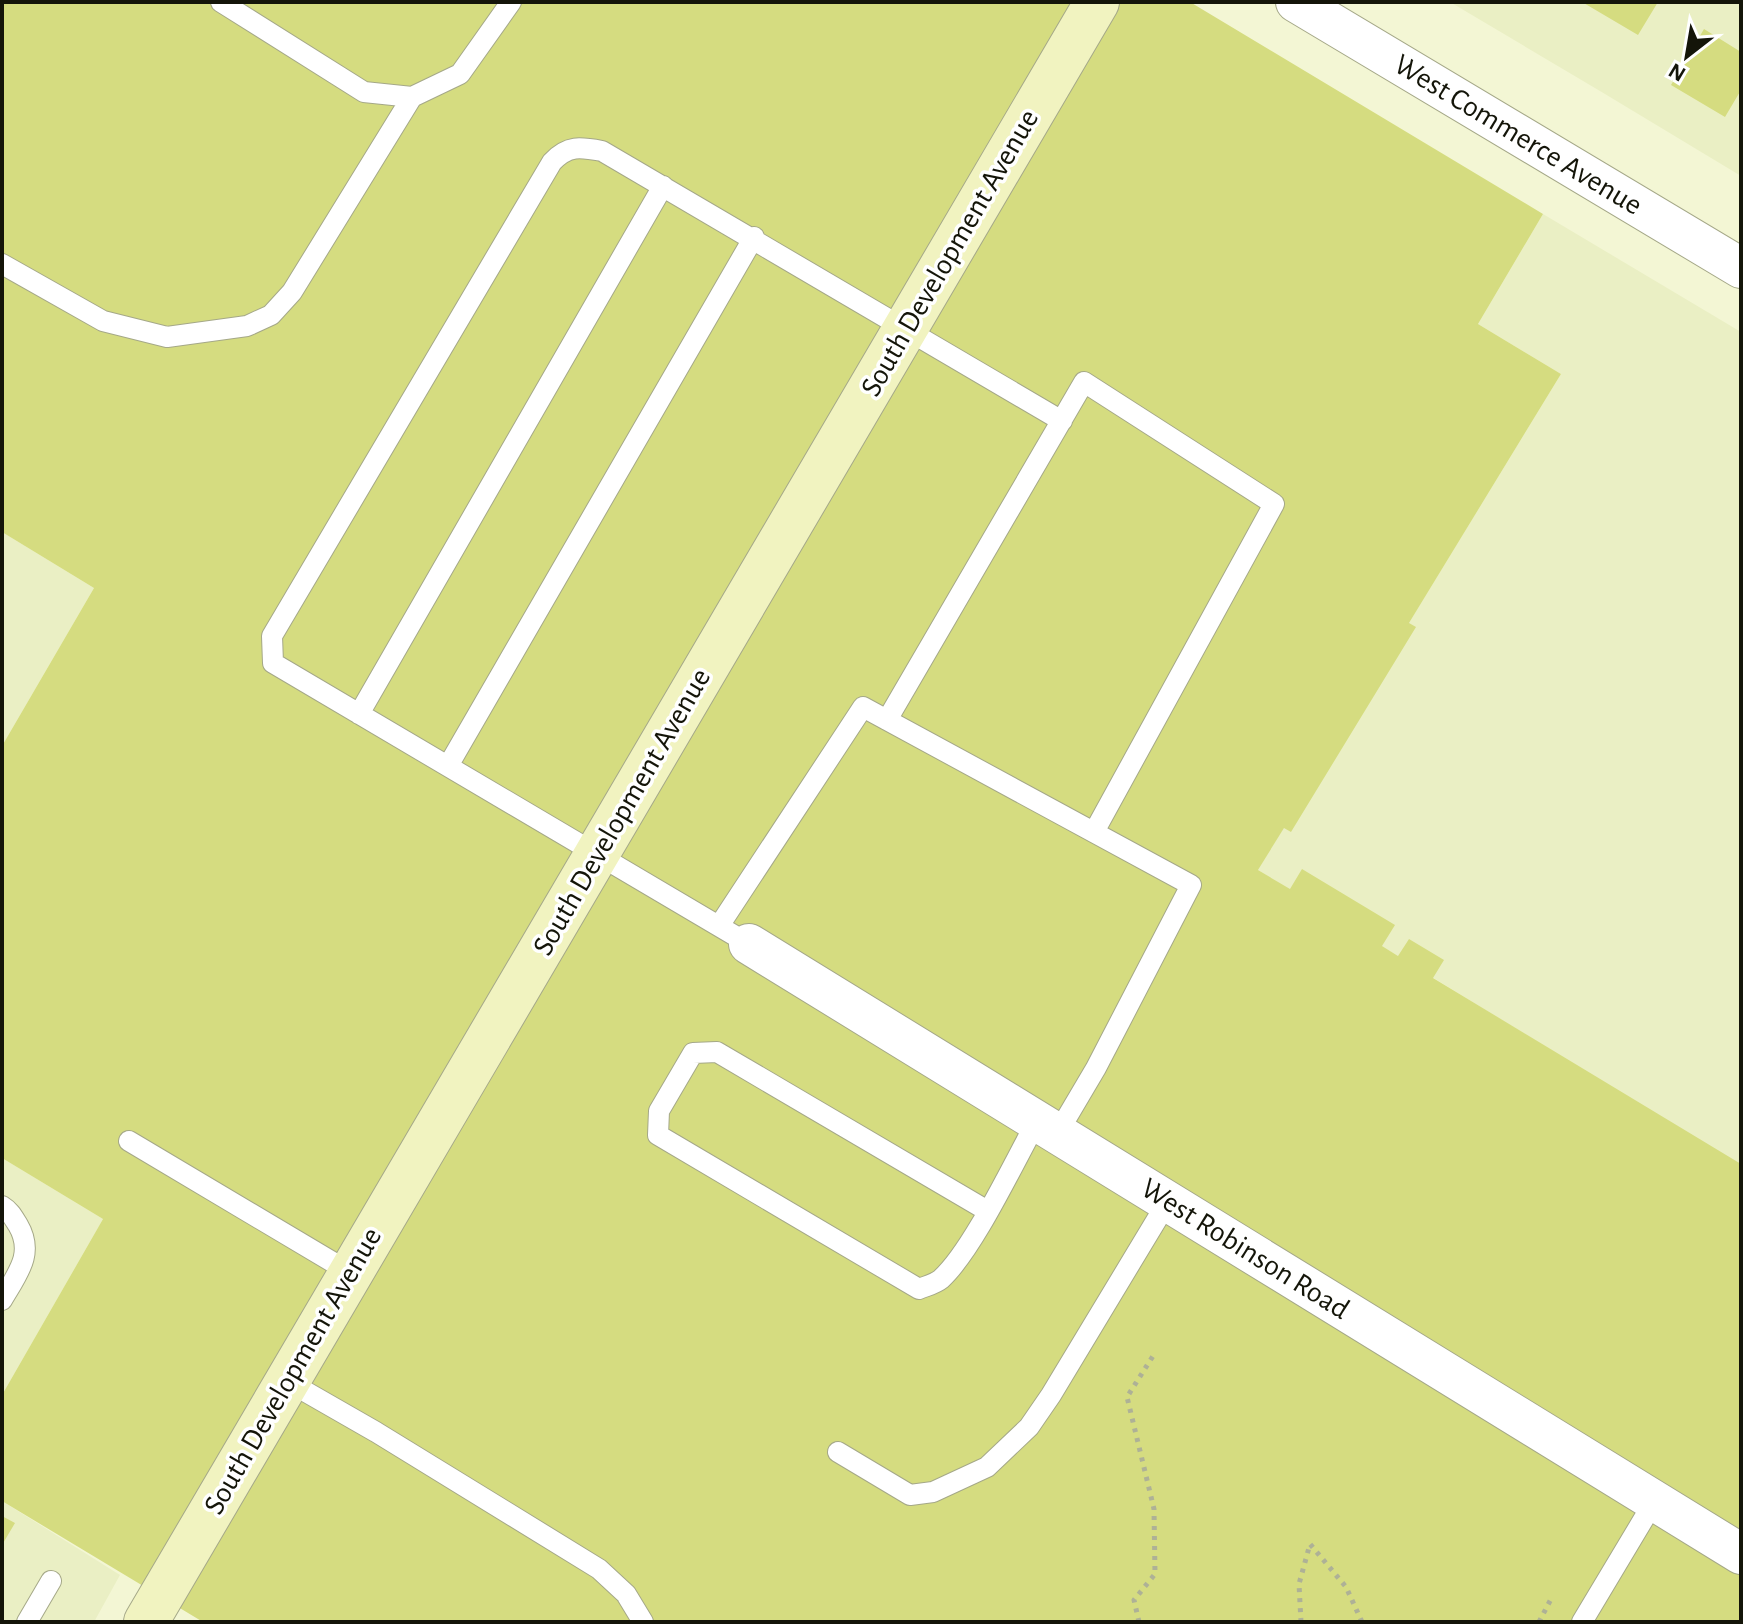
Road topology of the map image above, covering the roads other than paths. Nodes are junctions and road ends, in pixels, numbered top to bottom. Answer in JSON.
{"nodes":[{"id":1,"x":221,"y":2,"type":"edge"},
{"id":2,"x":511,"y":2,"type":"edge"},
{"id":3,"x":1097,"y":2,"type":"edge"},
{"id":4,"x":1296,"y":2,"type":"edge"},
{"id":5,"x":412,"y":97,"type":"junction"},
{"id":6,"x":663,"y":186,"type":"junction"},
{"id":7,"x":754,"y":237,"type":"junction"},
{"id":8,"x":2,"y":264,"type":"edge"},
{"id":9,"x":1741,"y":268,"type":"edge"},
{"id":10,"x":906,"y":328,"type":"junction"},
{"id":11,"x":1062,"y":421,"type":"junction"},
{"id":12,"x":359,"y":714,"type":"junction"},
{"id":13,"x":887,"y":720,"type":"junction"},
{"id":14,"x":448,"y":766,"type":"junction"},
{"id":15,"x":1094,"y":832,"type":"junction"},
{"id":16,"x":599,"y":853,"type":"junction"},
{"id":17,"x":734,"y":935,"type":"junction"},
{"id":18,"x":1047,"y":1127,"type":"junction"},
{"id":19,"x":129,"y":1141,"type":"dead end"},
{"id":20,"x":1168,"y":1201,"type":"junction"},
{"id":21,"x":2,"y":1206,"type":"edge"},
{"id":22,"x":986,"y":1210,"type":"junction"},
{"id":23,"x":351,"y":1273,"type":"junction"},
{"id":24,"x":2,"y":1300,"type":"edge"},
{"id":25,"x":287,"y":1381,"type":"junction"},
{"id":26,"x":838,"y":1452,"type":"dead end"},
{"id":27,"x":1655,"y":1500,"type":"junction"},
{"id":28,"x":1741,"y":1554,"type":"edge"},
{"id":29,"x":51,"y":1581,"type":"dead end"},
{"id":30,"x":27,"y":1622,"type":"edge"},
{"id":31,"x":146,"y":1622,"type":"edge"},
{"id":32,"x":643,"y":1622,"type":"edge"},
{"id":33,"x":1582,"y":1622,"type":"edge"}],
"edges":[{"from":1,"to":5,"type":"lane"},
{"from":2,"to":5,"type":"lane"},
{"from":3,"to":10,"type":"street","name":"South Development Avenue"},
{"from":4,"to":9,"type":"street","name":"West Commerce Avenue"},
{"from":5,"to":8,"type":"lane"},
{"from":6,"to":7,"type":"lane"},
{"from":6,"to":12,"type":"lane"},
{"from":6,"to":12,"type":"lane"},
{"from":7,"to":10,"type":"lane"},
{"from":7,"to":14,"type":"lane"},
{"from":10,"to":11,"type":"lane"},
{"from":10,"to":16,"type":"street","name":"South Development Avenue"},
{"from":11,"to":13,"type":"lane"},
{"from":11,"to":15,"type":"lane"},
{"from":12,"to":14,"type":"lane"},
{"from":13,"to":15,"type":"lane"},
{"from":13,"to":17,"type":"lane"},
{"from":14,"to":16,"type":"lane"},
{"from":15,"to":18,"type":"lane"},
{"from":16,"to":17,"type":"lane"},
{"from":16,"to":23,"type":"street","name":"South Development Avenue"},
{"from":17,"to":18,"type":"street","name":"West Robinson Road"},
{"from":18,"to":20,"type":"street","name":"West Robinson Road"},
{"from":18,"to":22,"type":"lane"},
{"from":19,"to":23,"type":"lane"},
{"from":20,"to":26,"type":"lane"},
{"from":20,"to":27,"type":"street","name":"West Robinson Road"},
{"from":21,"to":24,"type":"lane"},
{"from":22,"to":22,"type":"lane"},
{"from":23,"to":25,"type":"street","name":"South Development Avenue"},
{"from":25,"to":31,"type":"street","name":"South Development Avenue"},
{"from":25,"to":32,"type":"lane"},
{"from":27,"to":28,"type":"street","name":"West Robinson Road"},
{"from":27,"to":33,"type":"lane"},
{"from":29,"to":30,"type":"lane"}]}
